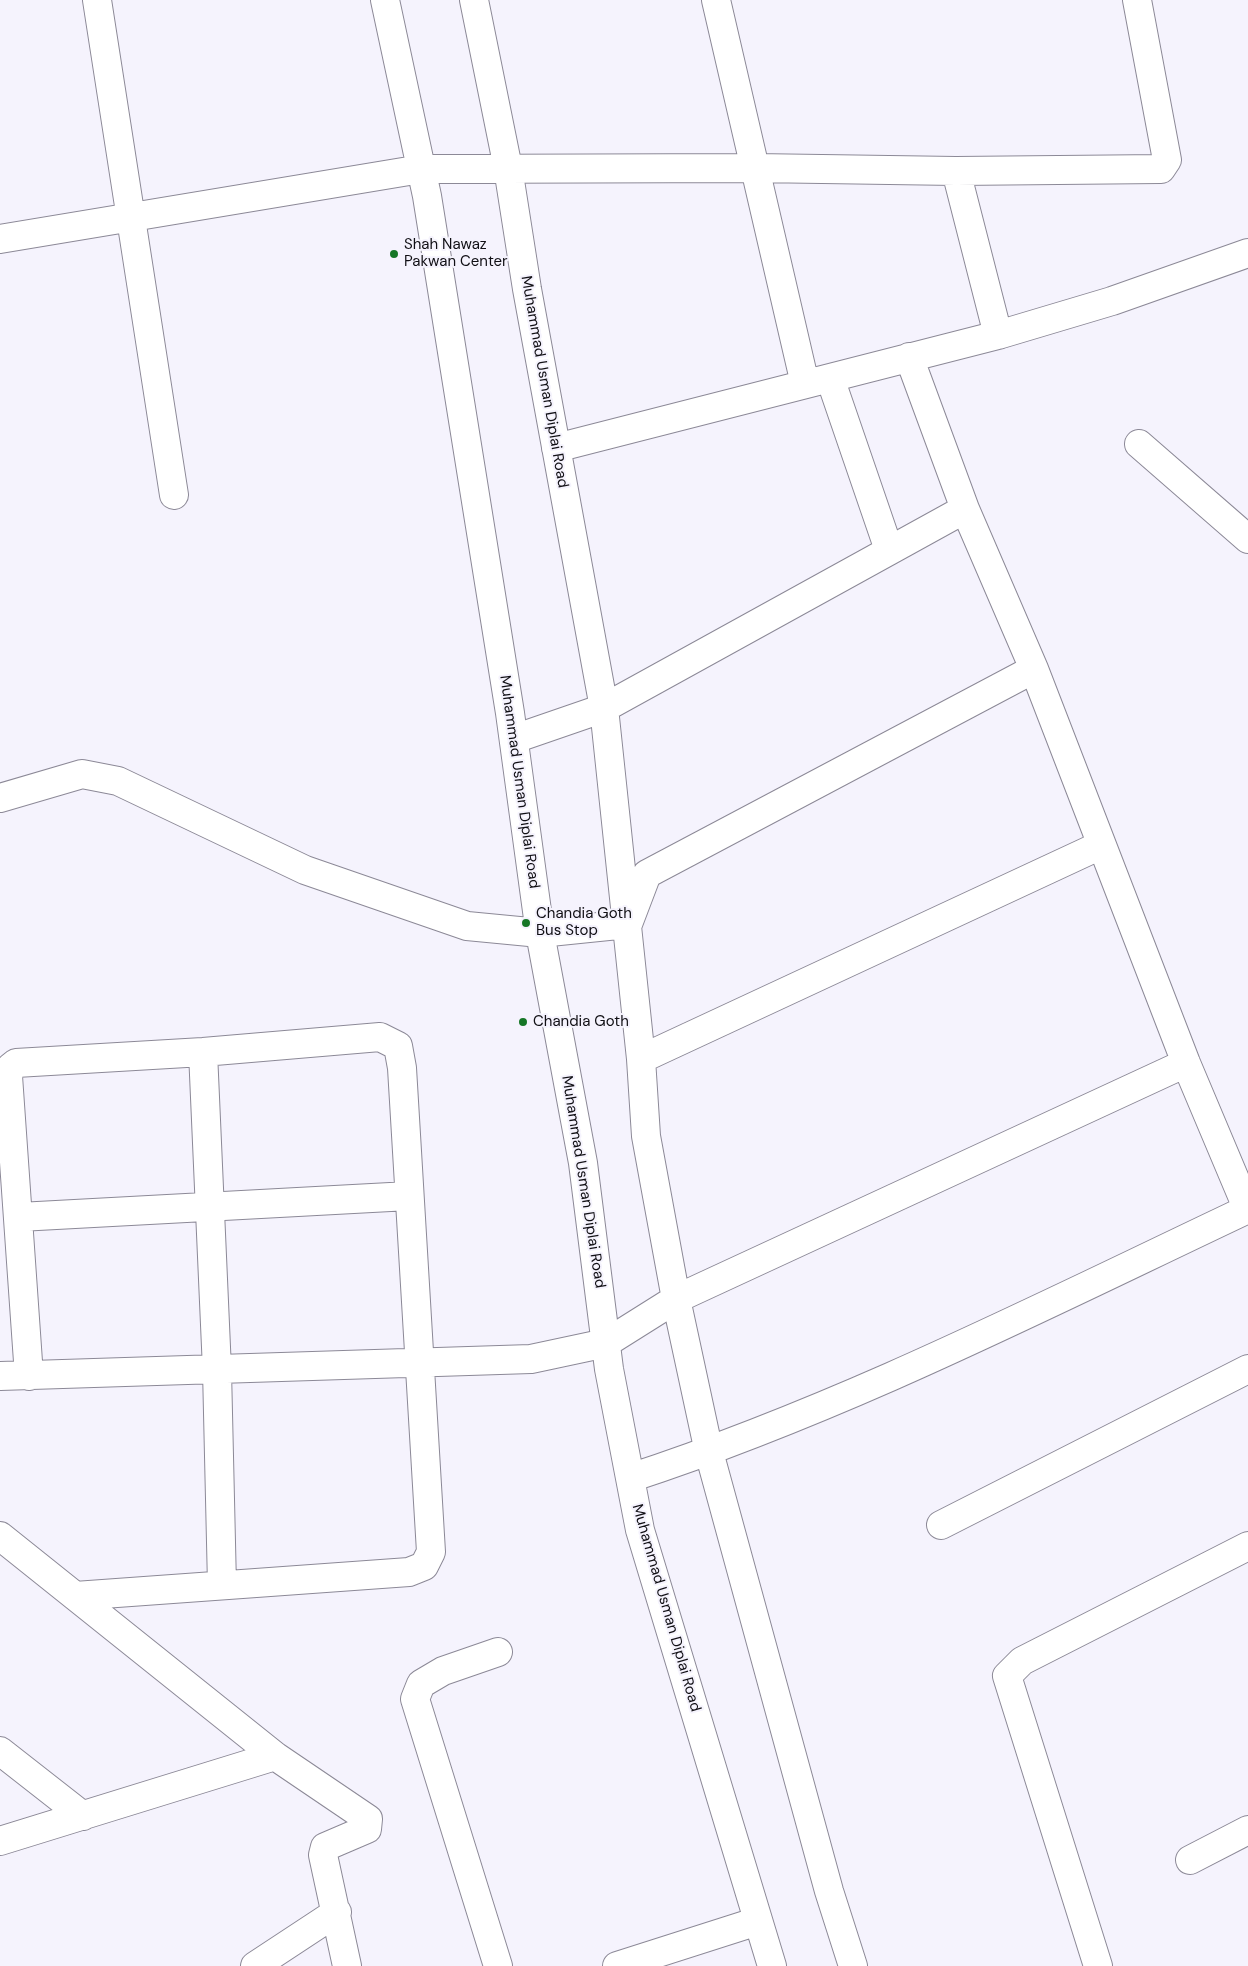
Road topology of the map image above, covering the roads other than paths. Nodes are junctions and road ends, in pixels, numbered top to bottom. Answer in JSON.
{"nodes":[{"id":1,"x":96,"y":0,"type":"edge"},
{"id":2,"x":385,"y":0,"type":"edge"},
{"id":3,"x":474,"y":0,"type":"edge"},
{"id":4,"x":716,"y":0,"type":"edge"},
{"id":5,"x":1137,"y":0,"type":"edge"},
{"id":6,"x":508,"y":168,"type":"junction"},
{"id":7,"x":755,"y":168,"type":"junction"},
{"id":8,"x":421,"y":169,"type":"junction"},
{"id":9,"x":956,"y":171,"type":"junction"},
{"id":10,"x":130,"y":217,"type":"junction"},
{"id":11,"x":0,"y":238,"type":"edge"},
{"id":12,"x":1248,"y":253,"type":"edge"},
{"id":13,"x":998,"y":335,"type":"junction"},
{"id":14,"x":909,"y":357,"type":"junction"},
{"id":15,"x":818,"y":381,"type":"junction"},
{"id":16,"x":1139,"y":444,"type":"dead end"},
{"id":17,"x":556,"y":448,"type":"junction"},
{"id":18,"x":174,"y":495,"type":"dead end"},
{"id":19,"x":965,"y":509,"type":"junction"},
{"id":20,"x":1248,"y":539,"type":"edge"},
{"id":21,"x":889,"y":550,"type":"junction"},
{"id":22,"x":1034,"y":669,"type":"junction"},
{"id":23,"x":604,"y":708,"type":"junction"},
{"id":24,"x":514,"y":739,"type":"junction"},
{"id":25,"x":0,"y":798,"type":"edge"},
{"id":26,"x":1101,"y":845,"type":"junction"},
{"id":27,"x":628,"y":924,"type":"junction"},
{"id":28,"x":540,"y":933,"type":"junction"},
{"id":29,"x":203,"y":1052,"type":"junction"},
{"id":30,"x":641,"y":1059,"type":"junction"},
{"id":31,"x":1186,"y":1063,"type":"junction"},
{"id":32,"x":8,"y":1166,"type":"edge"},
{"id":33,"x":409,"y":1196,"type":"junction"},
{"id":34,"x":210,"y":1207,"type":"junction"},
{"id":35,"x":1248,"y":1210,"type":"edge"},
{"id":36,"x":19,"y":1217,"type":"junction"},
{"id":37,"x":676,"y":1298,"type":"junction"},
{"id":38,"x":606,"y":1343,"type":"junction"},
{"id":39,"x":421,"y":1363,"type":"junction"},
{"id":40,"x":217,"y":1370,"type":"junction"},
{"id":41,"x":1248,"y":1370,"type":"edge"},
{"id":42,"x":0,"y":1376,"type":"edge"},
{"id":43,"x":29,"y":1376,"type":"junction"},
{"id":44,"x":709,"y":1452,"type":"junction"},
{"id":45,"x":630,"y":1478,"type":"junction"},
{"id":46,"x":941,"y":1525,"type":"dead end"},
{"id":47,"x":0,"y":1536,"type":"edge"},
{"id":48,"x":1248,"y":1546,"type":"edge"},
{"id":49,"x":222,"y":1585,"type":"junction"},
{"id":50,"x":75,"y":1596,"type":"junction"},
{"id":51,"x":498,"y":1652,"type":"dead end"},
{"id":52,"x":0,"y":1751,"type":"edge"},
{"id":53,"x":276,"y":1756,"type":"junction"},
{"id":54,"x":83,"y":1816,"type":"junction"},
{"id":55,"x":1248,"y":1830,"type":"edge"},
{"id":56,"x":0,"y":1841,"type":"edge"},
{"id":57,"x":1190,"y":1860,"type":"dead end"},
{"id":58,"x":337,"y":1912,"type":"junction"},
{"id":59,"x":758,"y":1921,"type":"junction"},
{"id":60,"x":256,"y":1966,"type":"edge"},
{"id":61,"x":347,"y":1966,"type":"edge"},
{"id":62,"x":498,"y":1966,"type":"edge"},
{"id":63,"x":617,"y":1966,"type":"edge"},
{"id":64,"x":772,"y":1966,"type":"edge"},
{"id":65,"x":853,"y":1966,"type":"edge"},
{"id":66,"x":1098,"y":1966,"type":"edge"}],
"edges":[{"from":1,"to":10,"type":"street"},
{"from":2,"to":8,"type":"street","name":"Muhammad Usman Diplai Road"},
{"from":3,"to":6,"type":"street","name":"Muhammad Usman Diplai Road"},
{"from":4,"to":7,"type":"street"},
{"from":5,"to":9,"type":"street"},
{"from":6,"to":7,"type":"street"},
{"from":6,"to":8,"type":"street"},
{"from":6,"to":17,"type":"street","name":"Muhammad Usman Diplai Road"},
{"from":7,"to":9,"type":"street"},
{"from":7,"to":15,"type":"street"},
{"from":8,"to":10,"type":"street"},
{"from":8,"to":24,"type":"street","name":"Muhammad Usman Diplai Road"},
{"from":9,"to":13,"type":"street"},
{"from":10,"to":11,"type":"street"},
{"from":10,"to":18,"type":"street"},
{"from":12,"to":13,"type":"street"},
{"from":13,"to":14,"type":"street"},
{"from":14,"to":15,"type":"street"},
{"from":14,"to":19,"type":"street"},
{"from":15,"to":17,"type":"street"},
{"from":15,"to":21,"type":"street"},
{"from":16,"to":20,"type":"street"},
{"from":17,"to":23,"type":"street","name":"Muhammad Usman Diplai Road"},
{"from":19,"to":21,"type":"street"},
{"from":19,"to":22,"type":"street"},
{"from":21,"to":23,"type":"street"},
{"from":22,"to":26,"type":"street"},
{"from":22,"to":27,"type":"street"},
{"from":23,"to":24,"type":"street"},
{"from":23,"to":27,"type":"street","name":"Muhammad Usman Diplai Road"},
{"from":24,"to":28,"type":"street","name":"Muhammad Usman Diplai Road"},
{"from":25,"to":28,"type":"street"},
{"from":26,"to":30,"type":"street"},
{"from":26,"to":31,"type":"street"},
{"from":27,"to":28,"type":"street"},
{"from":27,"to":30,"type":"street","name":"Muhammad Usman Diplai Road"},
{"from":28,"to":38,"type":"street","name":"Muhammad Usman Diplai Road"},
{"from":29,"to":32,"type":"street"},
{"from":29,"to":33,"type":"street"},
{"from":29,"to":34,"type":"street"},
{"from":30,"to":37,"type":"street","name":"Muhammad Usman Diplai Road"},
{"from":31,"to":35,"type":"street"},
{"from":31,"to":37,"type":"street"},
{"from":32,"to":36,"type":"street"},
{"from":33,"to":34,"type":"street"},
{"from":33,"to":39,"type":"street"},
{"from":34,"to":36,"type":"street"},
{"from":34,"to":40,"type":"street"},
{"from":35,"to":44,"type":"street"},
{"from":36,"to":43,"type":"street"},
{"from":37,"to":38,"type":"street"},
{"from":37,"to":44,"type":"street","name":"Muhammad Usman Diplai Road"},
{"from":38,"to":39,"type":"street"},
{"from":38,"to":45,"type":"street","name":"Muhammad Usman Diplai Road"},
{"from":39,"to":40,"type":"street"},
{"from":39,"to":49,"type":"street"},
{"from":40,"to":43,"type":"street"},
{"from":40,"to":49,"type":"street"},
{"from":41,"to":46,"type":"street"},
{"from":42,"to":43,"type":"street"},
{"from":44,"to":45,"type":"street"},
{"from":44,"to":65,"type":"street","name":"Muhammad Usman Diplai Road"},
{"from":45,"to":59,"type":"street","name":"Muhammad Usman Diplai Road"},
{"from":47,"to":50,"type":"street"},
{"from":48,"to":66,"type":"street"},
{"from":49,"to":50,"type":"street"},
{"from":50,"to":53,"type":"street"},
{"from":51,"to":62,"type":"street"},
{"from":52,"to":54,"type":"street"},
{"from":53,"to":54,"type":"street"},
{"from":53,"to":58,"type":"street"},
{"from":54,"to":56,"type":"street"},
{"from":55,"to":57,"type":"street"},
{"from":58,"to":60,"type":"street"},
{"from":58,"to":61,"type":"street"},
{"from":59,"to":63,"type":"street"},
{"from":59,"to":64,"type":"street","name":"Muhammad Usman Diplai Road"}]}
